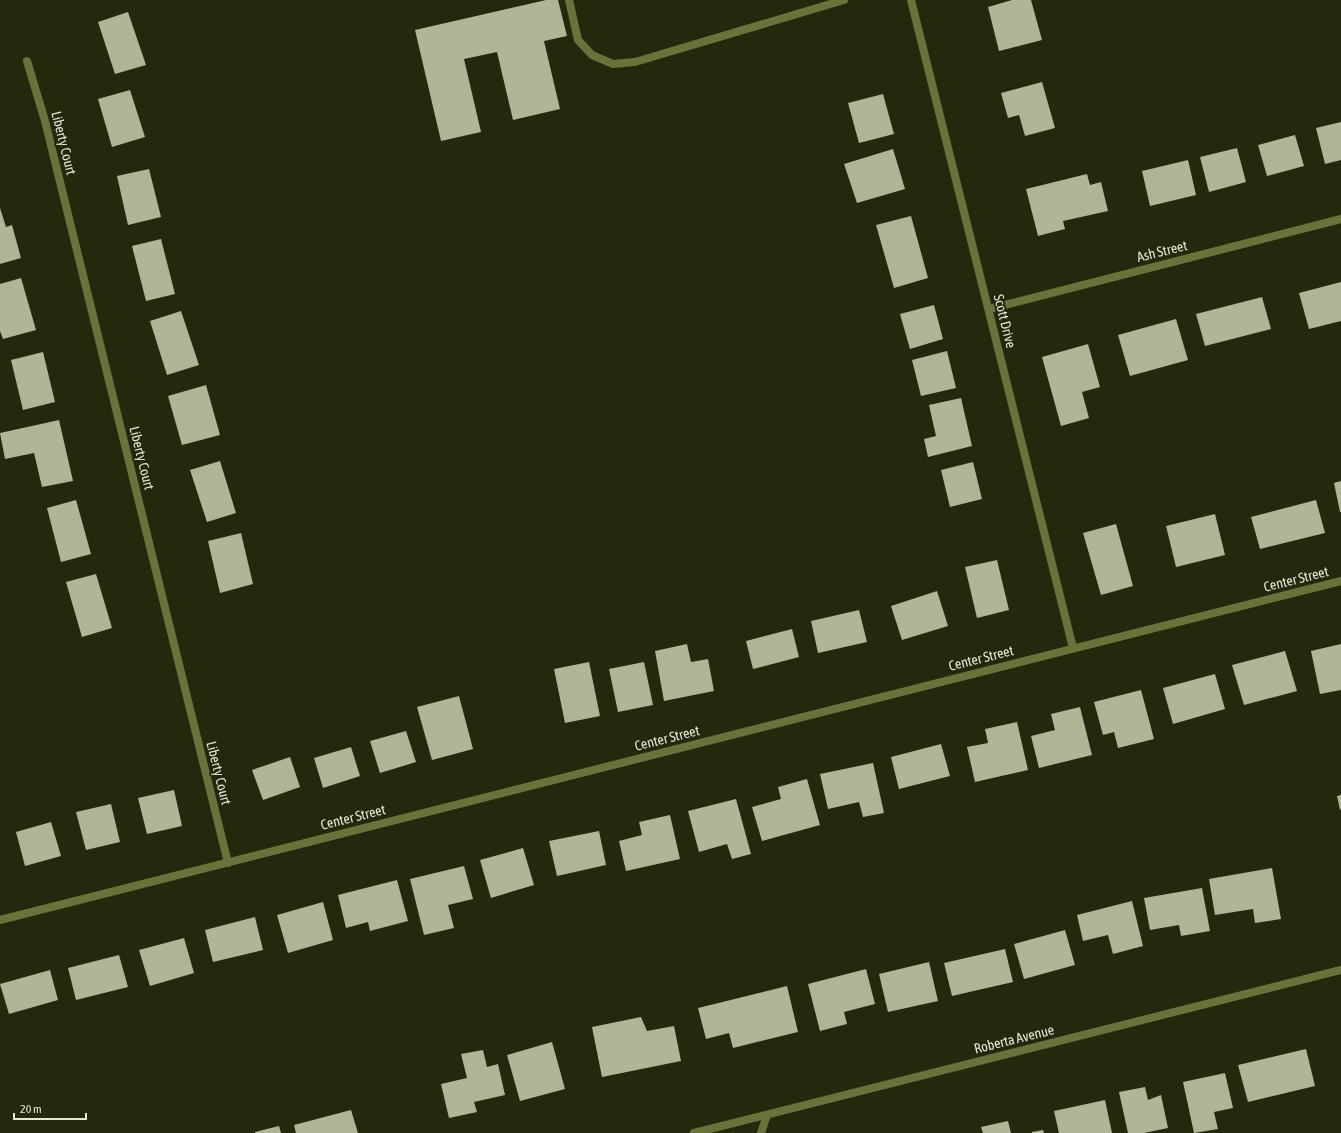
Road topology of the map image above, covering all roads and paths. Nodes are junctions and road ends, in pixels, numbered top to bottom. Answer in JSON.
{"nodes":[{"id":1,"x":569,"y":0,"type":"edge"},
{"id":2,"x":844,"y":0,"type":"edge"},
{"id":3,"x":911,"y":0,"type":"edge"},
{"id":4,"x":27,"y":61,"type":"dead end"},
{"id":5,"x":1341,"y":219,"type":"edge"},
{"id":6,"x":989,"y":309,"type":"junction"},
{"id":7,"x":1341,"y":581,"type":"edge"},
{"id":8,"x":1073,"y":648,"type":"junction"},
{"id":9,"x":228,"y":862,"type":"junction"},
{"id":10,"x":0,"y":920,"type":"edge"},
{"id":11,"x":1341,"y":970,"type":"edge"},
{"id":12,"x":767,"y":1114,"type":"junction"},
{"id":13,"x":694,"y":1133,"type":"edge"},
{"id":14,"x":761,"y":1133,"type":"edge"}],
"edges":[{"from":1,"to":2,"type":"street"},
{"from":3,"to":6,"type":"street","name":"Scott Drive"},
{"from":4,"to":9,"type":"street","name":"Liberty Court"},
{"from":5,"to":6,"type":"street","name":"Ash Street"},
{"from":6,"to":8,"type":"street","name":"Scott Drive"},
{"from":7,"to":8,"type":"street","name":"Center Street"},
{"from":8,"to":9,"type":"street","name":"Center Street"},
{"from":9,"to":10,"type":"street","name":"Center Street"},
{"from":11,"to":12,"type":"street","name":"Roberta Avenue"},
{"from":12,"to":13,"type":"street","name":"Roberta Avenue"},
{"from":12,"to":14,"type":"street"}]}
